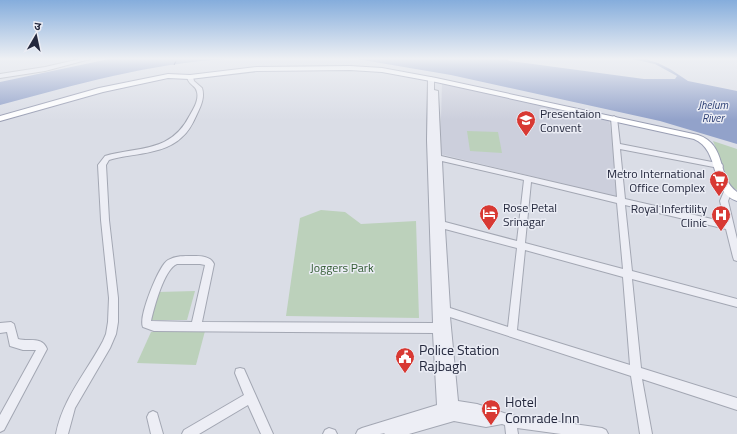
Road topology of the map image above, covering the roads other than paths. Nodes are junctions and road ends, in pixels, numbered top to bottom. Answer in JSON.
{"nodes":[{"id":1,"x":149,"y":79,"type":"edge"},
{"id":2,"x":190,"y":79,"type":"edge"},
{"id":3,"x":430,"y":79,"type":"edge"},
{"id":4,"x":434,"y":80,"type":"junction"},
{"id":5,"x":614,"y":118,"type":"junction"},
{"id":6,"x":0,"y":119,"type":"edge"},
{"id":7,"x":617,"y":146,"type":"junction"},
{"id":8,"x":435,"y":157,"type":"junction"},
{"id":9,"x":719,"y":166,"type":"junction"},
{"id":10,"x":528,"y":179,"type":"junction"},
{"id":11,"x":728,"y":191,"type":"junction"},
{"id":12,"x":737,"y":196,"type":"edge"},
{"id":13,"x":621,"y":201,"type":"junction"},
{"id":14,"x":438,"y":223,"type":"junction"},
{"id":15,"x":728,"y":226,"type":"junction"},
{"id":16,"x":522,"y":245,"type":"junction"},
{"id":17,"x":737,"y":257,"type":"edge"},
{"id":18,"x":628,"y":274,"type":"junction"},
{"id":19,"x":737,"y":303,"type":"edge"},
{"id":20,"x":442,"y":310,"type":"junction"},
{"id":21,"x":196,"y":326,"type":"junction"},
{"id":22,"x":0,"y":328,"type":"edge"},
{"id":23,"x":439,"y":328,"type":"junction"},
{"id":24,"x":512,"y":332,"type":"junction"},
{"id":25,"x":636,"y":372,"type":"junction"},
{"id":26,"x":240,"y":373,"type":"dead end"},
{"id":27,"x":251,"y":397,"type":"junction"},
{"id":28,"x":737,"y":404,"type":"edge"},
{"id":29,"x":449,"y":412,"type":"junction"},
{"id":30,"x":153,"y":417,"type":"dead end"},
{"id":31,"x":507,"y":420,"type":"junction"},
{"id":32,"x":0,"y":426,"type":"edge"},
{"id":33,"x":62,"y":434,"type":"edge"},
{"id":34,"x":157,"y":434,"type":"edge"},
{"id":35,"x":188,"y":434,"type":"edge"},
{"id":36,"x":267,"y":434,"type":"edge"},
{"id":37,"x":362,"y":434,"type":"edge"},
{"id":38,"x":390,"y":434,"type":"edge"},
{"id":39,"x":512,"y":434,"type":"edge"},
{"id":40,"x":602,"y":434,"type":"edge"},
{"id":41,"x":646,"y":434,"type":"edge"}],
"edges":[{"from":1,"to":6,"type":"main road"},
{"from":2,"to":33,"type":"street"},
{"from":3,"to":4,"type":"main road"},
{"from":4,"to":5,"type":"main road"},
{"from":4,"to":8,"type":"street"},
{"from":5,"to":7,"type":"street"},
{"from":5,"to":9,"type":"main road"},
{"from":7,"to":9,"type":"street"},
{"from":7,"to":13,"type":"street"},
{"from":8,"to":10,"type":"street"},
{"from":8,"to":14,"type":"street"},
{"from":9,"to":11,"type":"main road"},
{"from":10,"to":13,"type":"street"},
{"from":10,"to":16,"type":"street"},
{"from":11,"to":12,"type":"main road"},
{"from":11,"to":15,"type":"street"},
{"from":13,"to":15,"type":"street"},
{"from":13,"to":18,"type":"street"},
{"from":14,"to":16,"type":"street"},
{"from":14,"to":20,"type":"street"},
{"from":15,"to":17,"type":"street"},
{"from":16,"to":18,"type":"street"},
{"from":16,"to":24,"type":"street"},
{"from":18,"to":19,"type":"street"},
{"from":18,"to":25,"type":"street"},
{"from":20,"to":23,"type":"street"},
{"from":20,"to":24,"type":"street"},
{"from":20,"to":29,"type":"street"},
{"from":21,"to":21,"type":"street"},
{"from":21,"to":23,"type":"street"},
{"from":22,"to":32,"type":"street"},
{"from":23,"to":29,"type":"street"},
{"from":24,"to":25,"type":"street"},
{"from":25,"to":28,"type":"street"},
{"from":25,"to":41,"type":"street"},
{"from":26,"to":27,"type":"street"},
{"from":27,"to":35,"type":"street"},
{"from":27,"to":36,"type":"street"},
{"from":29,"to":31,"type":"street"},
{"from":29,"to":37,"type":"street"},
{"from":29,"to":38,"type":"street"},
{"from":30,"to":34,"type":"street"},
{"from":31,"to":39,"type":"street"},
{"from":31,"to":40,"type":"street"}]}
